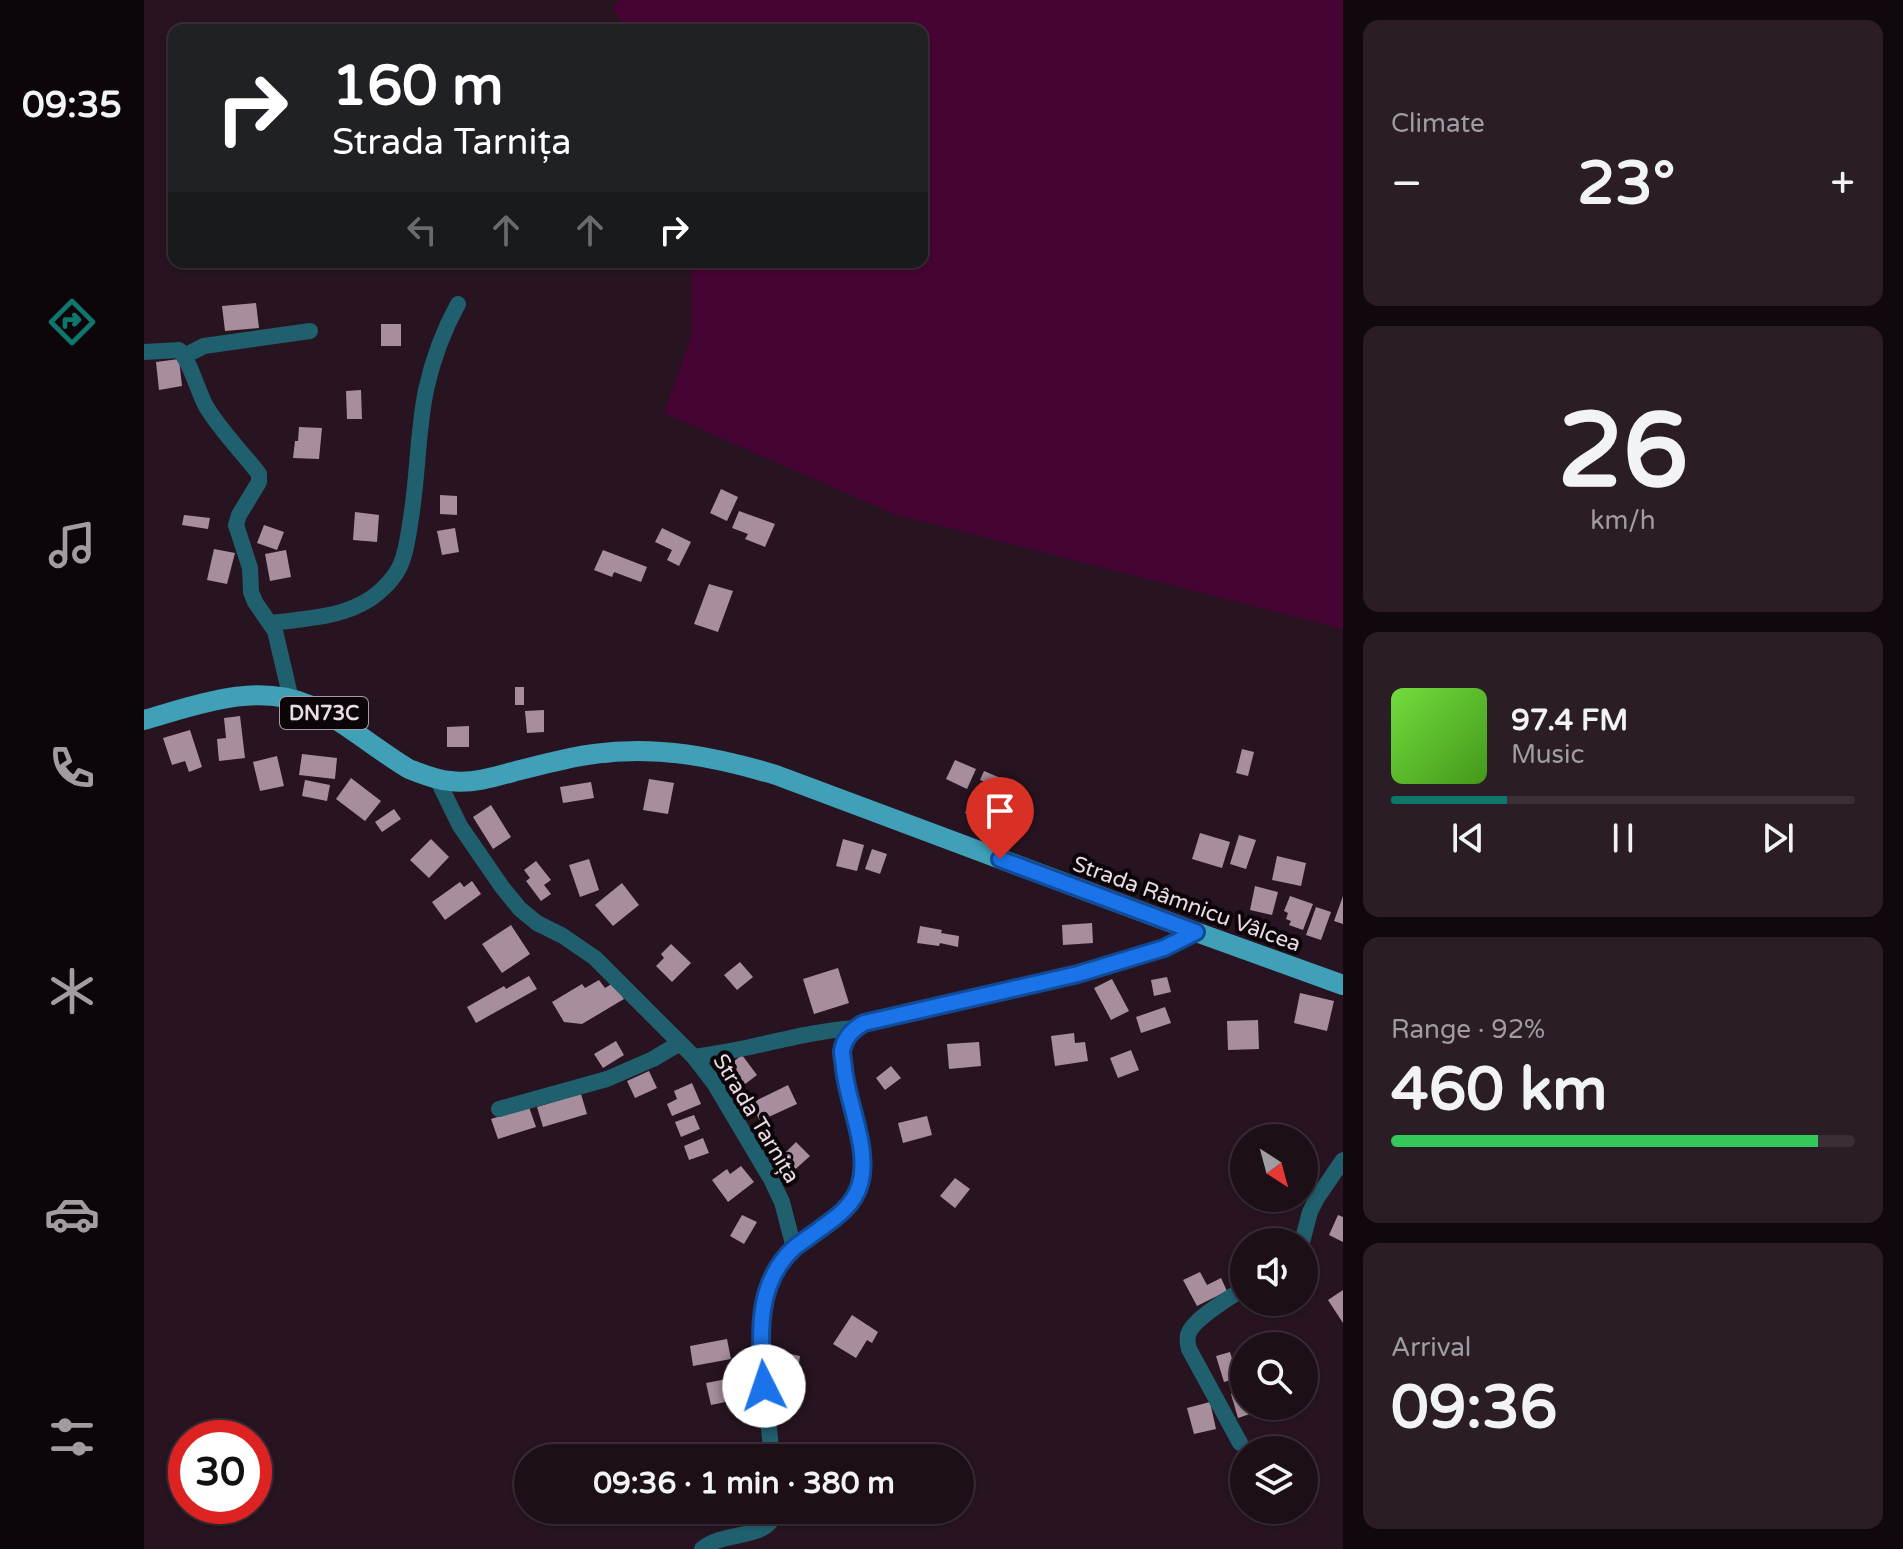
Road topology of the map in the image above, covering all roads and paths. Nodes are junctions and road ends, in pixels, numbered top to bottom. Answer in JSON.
{"nodes":[{"id":1,"x":458,"y":304,"type":"dead end"},
{"id":2,"x":310,"y":331,"type":"dead end"},
{"id":3,"x":144,"y":352,"type":"edge"},
{"id":4,"x":184,"y":356,"type":"junction"},
{"id":5,"x":272,"y":623,"type":"junction"},
{"id":6,"x":291,"y":699,"type":"junction"},
{"id":7,"x":144,"y":720,"type":"edge"},
{"id":8,"x":437,"y":779,"type":"junction"},
{"id":9,"x":1196,"y":932,"type":"junction"},
{"id":10,"x":1343,"y":985,"type":"edge"},
{"id":11,"x":854,"y":1028,"type":"junction"},
{"id":12,"x":680,"y":1043,"type":"junction"},
{"id":13,"x":694,"y":1057,"type":"junction"},
{"id":14,"x":499,"y":1109,"type":"dead end"},
{"id":15,"x":1343,"y":1160,"type":"edge"},
{"id":16,"x":1306,"y":1228,"type":"edge"},
{"id":17,"x":794,"y":1248,"type":"junction"},
{"id":18,"x":1230,"y":1298,"type":"edge"},
{"id":19,"x":1236,"y":1436,"type":"edge"},
{"id":20,"x":771,"y":1444,"type":"edge"},
{"id":21,"x":770,"y":1524,"type":"edge"},
{"id":22,"x":702,"y":1549,"type":"edge"}],
"edges":[{"from":1,"to":5,"type":"street"},
{"from":2,"to":4,"type":"street"},
{"from":3,"to":4,"type":"street"},
{"from":4,"to":5,"type":"street"},
{"from":5,"to":6,"type":"street"},
{"from":6,"to":7,"type":"main road","name":"Strada Râmnicu Vâlcea","number":"DN73C"},
{"from":6,"to":8,"type":"main road","name":"Strada Râmnicu Vâlcea","number":"DN73C"},
{"from":8,"to":9,"type":"main road","name":"Strada Râmnicu Vâlcea","number":"DN73C"},
{"from":8,"to":12,"type":"street","name":"Strada Tarnița"},
{"from":9,"to":10,"type":"main road","name":"Strada Râmnicu Vâlcea","number":"DN73C"},
{"from":9,"to":11,"type":"street","name":"Strada Tarnița"},
{"from":11,"to":13,"type":"street","name":"Strada Tarnița"},
{"from":11,"to":17,"type":"street"},
{"from":12,"to":13,"type":"street","name":"Strada Tarnița"},
{"from":12,"to":14,"type":"street"},
{"from":13,"to":17,"type":"street","name":"Strada Tarnița"},
{"from":15,"to":16,"type":"street"},
{"from":17,"to":20,"type":"street"},
{"from":18,"to":19,"type":"street"},
{"from":21,"to":22,"type":"street"}]}
